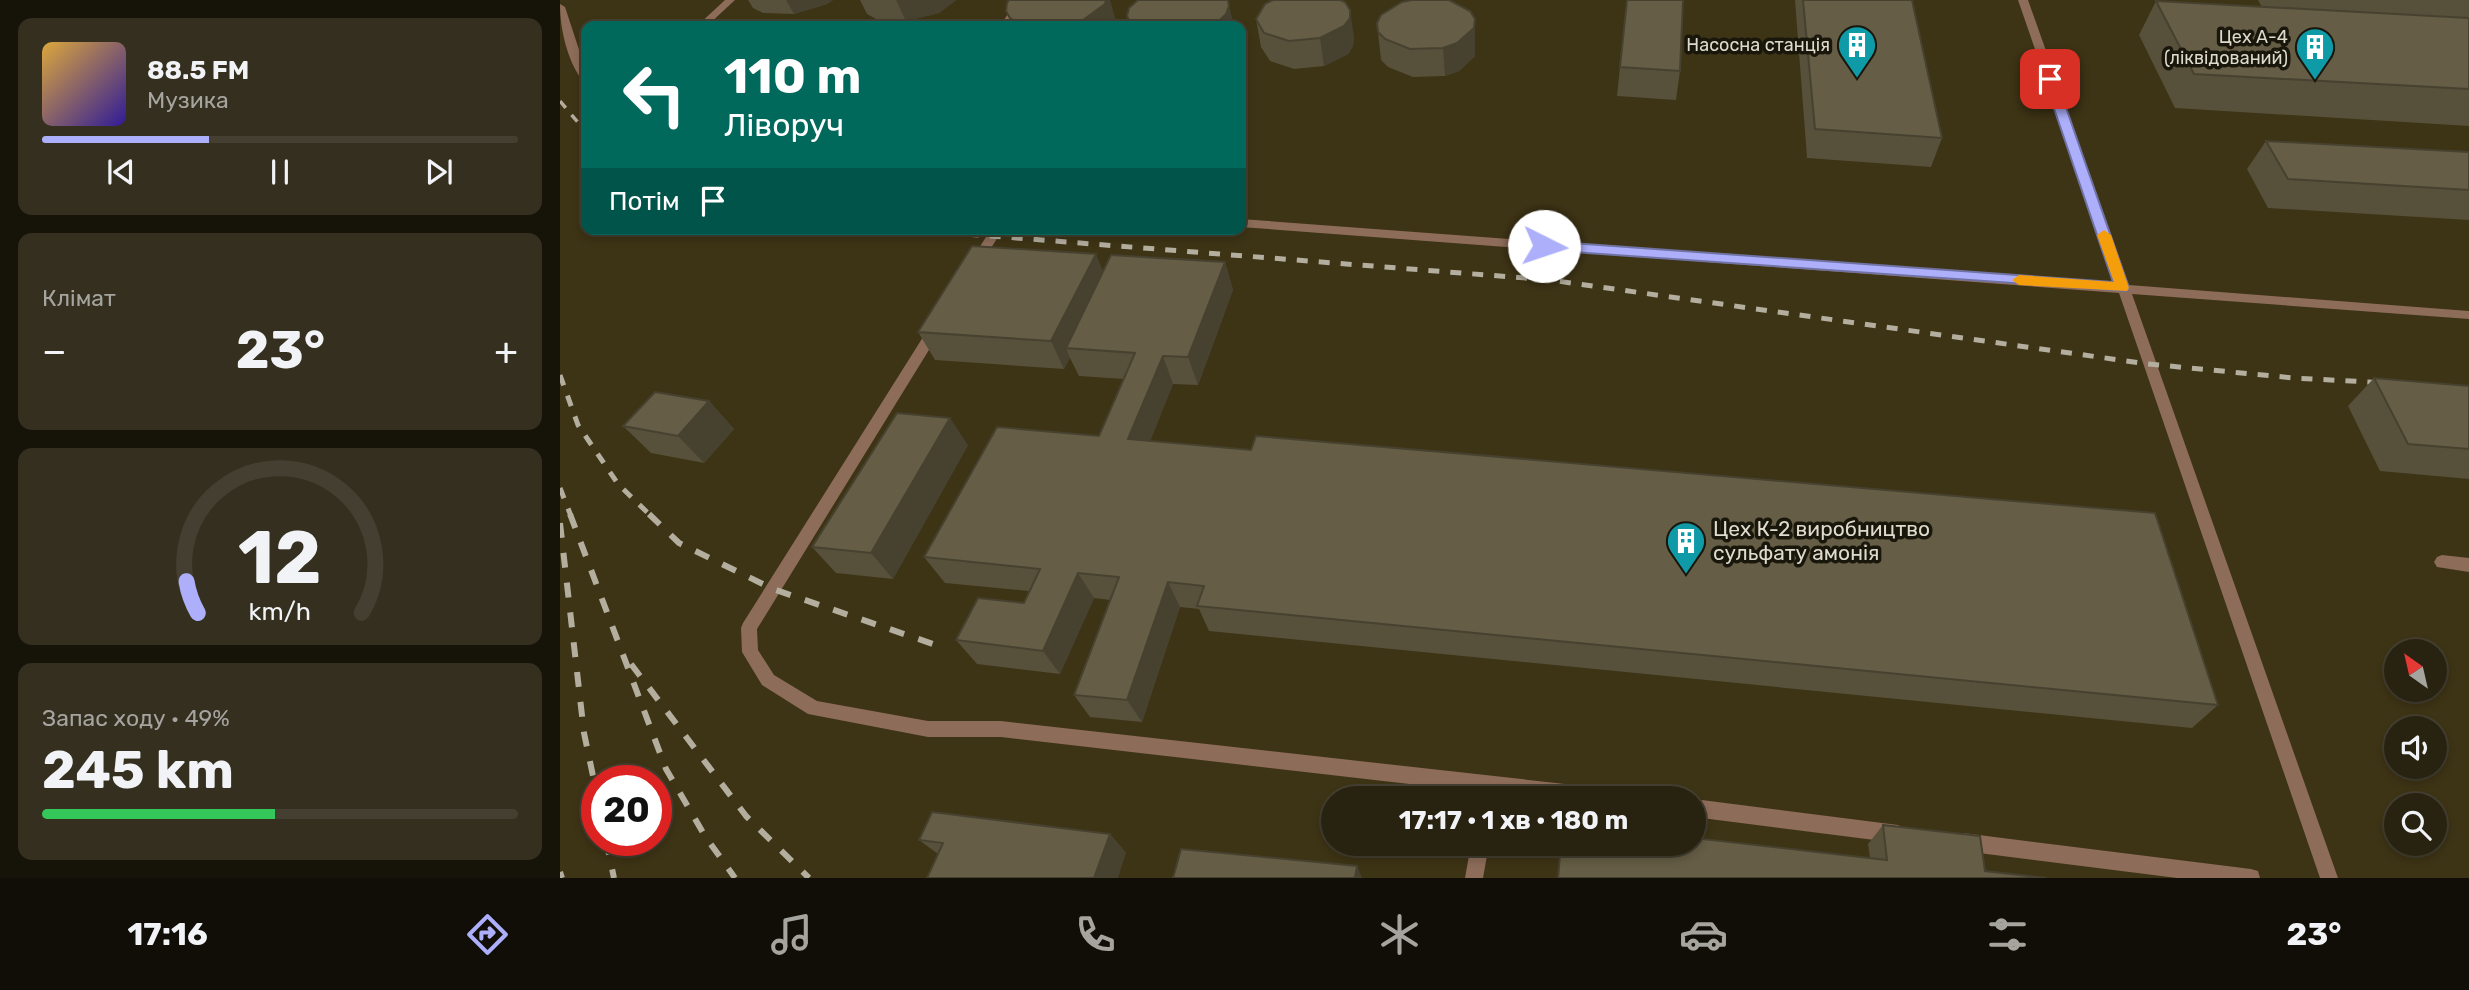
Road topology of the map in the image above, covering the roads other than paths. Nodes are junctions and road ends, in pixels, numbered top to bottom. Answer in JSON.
{"nodes":[{"id":1,"x":730,"y":0,"type":"edge"},
{"id":2,"x":1022,"y":0,"type":"edge"},
{"id":3,"x":2023,"y":0,"type":"edge"},
{"id":4,"x":560,"y":7,"type":"edge"},
{"id":5,"x":707,"y":21,"type":"edge"},
{"id":6,"x":1008,"y":21,"type":"edge"},
{"id":7,"x":581,"y":71,"type":"edge"},
{"id":8,"x":1246,"y":223,"type":"edge"},
{"id":9,"x":993,"y":235,"type":"edge"},
{"id":10,"x":963,"y":284,"type":"edge"},
{"id":11,"x":2122,"y":288,"type":"junction"},
{"id":12,"x":2469,"y":314,"type":"edge"},
{"id":13,"x":941,"y":319,"type":"edge"},
{"id":14,"x":2442,"y":562,"type":"dead end"},
{"id":15,"x":2469,"y":565,"type":"edge"},
{"id":16,"x":1457,"y":786,"type":"edge"},
{"id":17,"x":1706,"y":810,"type":"edge"},
{"id":18,"x":1912,"y":836,"type":"edge"},
{"id":19,"x":1939,"y":839,"type":"edge"},
{"id":20,"x":1478,"y":856,"type":"edge"},
{"id":21,"x":1474,"y":878,"type":"edge"},
{"id":22,"x":2251,"y":878,"type":"edge"},
{"id":23,"x":2329,"y":878,"type":"edge"}],
"edges":[{"from":1,"to":5,"type":"lane"},
{"from":2,"to":6,"type":"lane"},
{"from":3,"to":11,"type":"lane"},
{"from":4,"to":7,"type":"lane"},
{"from":8,"to":11,"type":"lane"},
{"from":9,"to":10,"type":"lane"},
{"from":11,"to":12,"type":"lane"},
{"from":11,"to":23,"type":"lane"},
{"from":13,"to":16,"type":"lane"},
{"from":14,"to":15,"type":"lane"},
{"from":17,"to":18,"type":"lane"},
{"from":19,"to":22,"type":"lane"},
{"from":20,"to":21,"type":"lane"}]}
